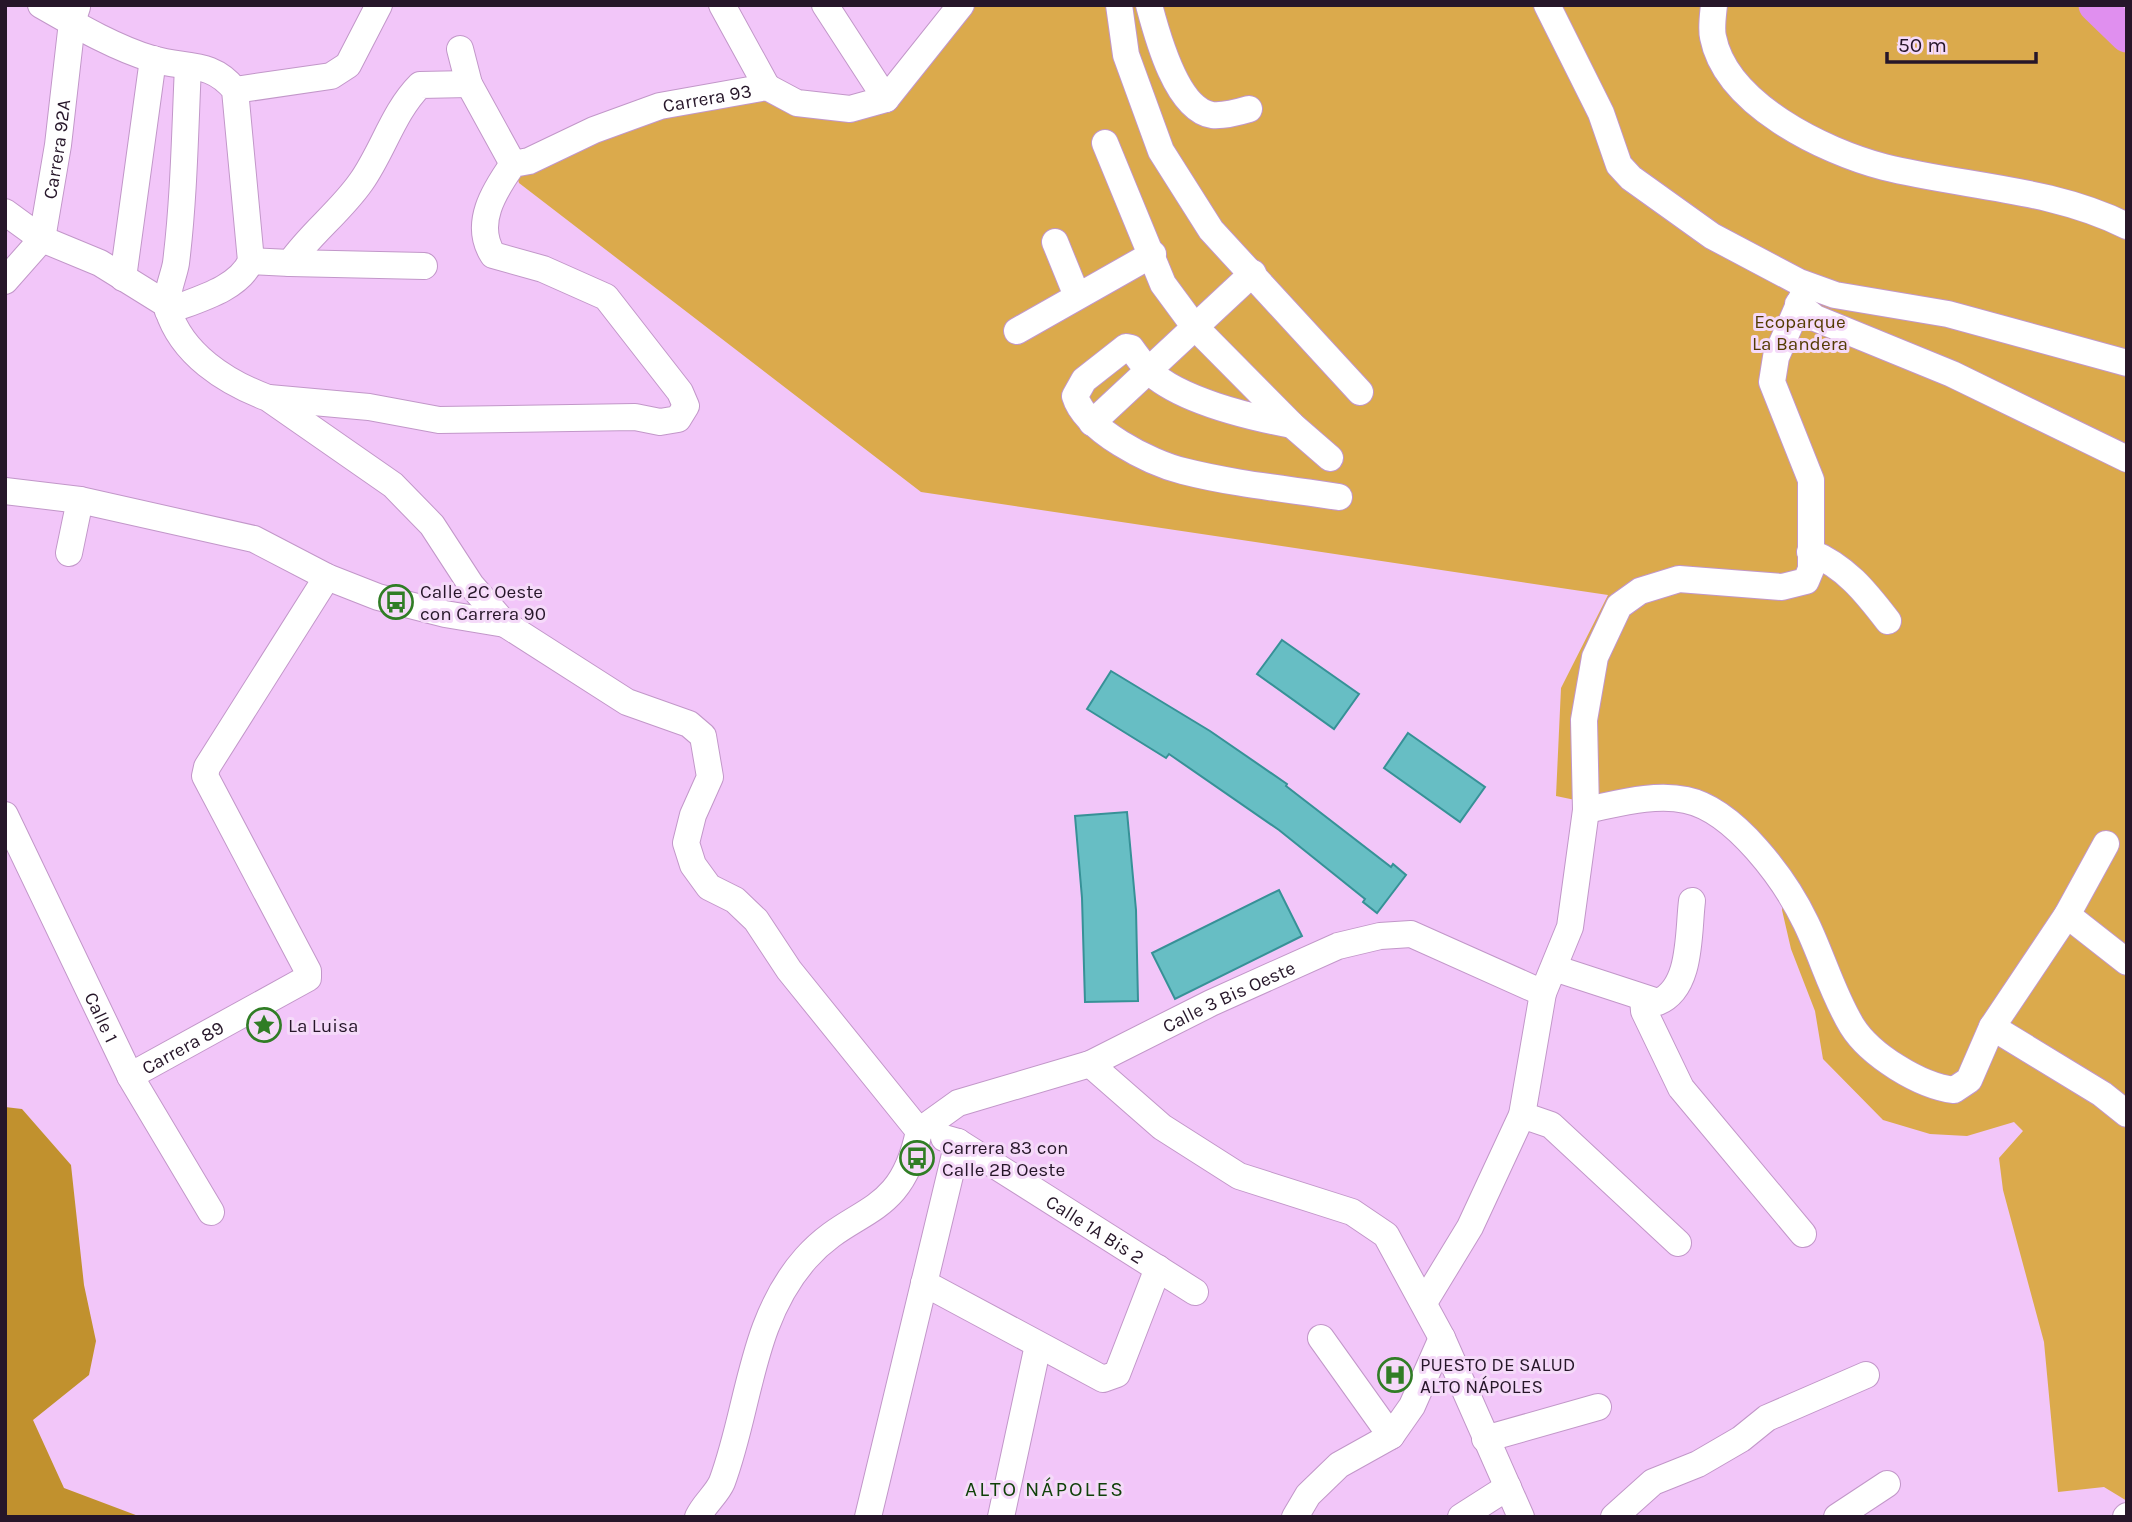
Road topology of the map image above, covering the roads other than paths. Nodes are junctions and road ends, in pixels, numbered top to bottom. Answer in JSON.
{"nodes":[{"id":1,"x":41,"y":5,"type":"edge"},
{"id":2,"x":379,"y":5,"type":"edge"},
{"id":3,"x":722,"y":5,"type":"edge"},
{"id":4,"x":825,"y":5,"type":"edge"},
{"id":5,"x":961,"y":5,"type":"edge"},
{"id":6,"x":1119,"y":5,"type":"edge"},
{"id":7,"x":1149,"y":5,"type":"edge"},
{"id":8,"x":1547,"y":5,"type":"edge"},
{"id":9,"x":1714,"y":5,"type":"edge"},
{"id":10,"x":75,"y":14,"type":"edge"},
{"id":11,"x":460,"y":49,"type":"dead end"},
{"id":12,"x":153,"y":59,"type":"junction"},
{"id":13,"x":188,"y":66,"type":"junction"},
{"id":14,"x":469,"y":84,"type":"junction"},
{"id":15,"x":767,"y":87,"type":"junction"},
{"id":16,"x":235,"y":90,"type":"junction"},
{"id":17,"x":886,"y":99,"type":"junction"},
{"id":18,"x":1249,"y":109,"type":"dead end"},
{"id":19,"x":1105,"y":143,"type":"dead end"},
{"id":20,"x":513,"y":164,"type":"junction"},
{"id":21,"x":5,"y":212,"type":"edge"},
{"id":22,"x":2127,"y":226,"type":"edge"},
{"id":23,"x":42,"y":239,"type":"junction"},
{"id":24,"x":1055,"y":242,"type":"dead end"},
{"id":25,"x":1153,"y":254,"type":"junction"},
{"id":26,"x":251,"y":261,"type":"junction"},
{"id":27,"x":290,"y":263,"type":"junction"},
{"id":28,"x":424,"y":266,"type":"dead end"},
{"id":29,"x":1253,"y":274,"type":"junction"},
{"id":30,"x":123,"y":278,"type":"junction"},
{"id":31,"x":5,"y":281,"type":"edge"},
{"id":32,"x":1803,"y":295,"type":"junction"},
{"id":33,"x":1077,"y":296,"type":"junction"},
{"id":34,"x":167,"y":307,"type":"junction"},
{"id":35,"x":1194,"y":326,"type":"junction"},
{"id":36,"x":1017,"y":331,"type":"dead end"},
{"id":37,"x":2127,"y":363,"type":"edge"},
{"id":38,"x":1149,"y":371,"type":"junction"},
{"id":39,"x":1360,"y":392,"type":"dead end"},
{"id":40,"x":268,"y":398,"type":"junction"},
{"id":41,"x":1092,"y":423,"type":"junction"},
{"id":42,"x":1292,"y":425,"type":"junction"},
{"id":43,"x":1330,"y":458,"type":"dead end"},
{"id":44,"x":2127,"y":459,"type":"edge"},
{"id":45,"x":5,"y":491,"type":"edge"},
{"id":46,"x":1339,"y":497,"type":"dead end"},
{"id":47,"x":80,"y":500,"type":"junction"},
{"id":48,"x":1810,"y":552,"type":"junction"},
{"id":49,"x":69,"y":553,"type":"dead end"},
{"id":50,"x":327,"y":577,"type":"junction"},
{"id":51,"x":1888,"y":621,"type":"dead end"},
{"id":52,"x":505,"y":624,"type":"junction"},
{"id":53,"x":1586,"y":810,"type":"junction"},
{"id":54,"x":5,"y":815,"type":"edge"},
{"id":55,"x":2106,"y":844,"type":"dead end"},
{"id":56,"x":1692,"y":901,"type":"dead end"},
{"id":57,"x":2067,"y":915,"type":"junction"},
{"id":58,"x":2127,"y":962,"type":"edge"},
{"id":59,"x":1554,"y":968,"type":"junction"},
{"id":60,"x":1543,"y":993,"type":"junction"},
{"id":61,"x":1643,"y":998,"type":"junction"},
{"id":62,"x":1992,"y":1027,"type":"junction"},
{"id":63,"x":1090,"y":1064,"type":"junction"},
{"id":64,"x":130,"y":1076,"type":"junction"},
{"id":65,"x":2127,"y":1114,"type":"edge"},
{"id":66,"x":1522,"y":1115,"type":"junction"},
{"id":67,"x":919,"y":1131,"type":"junction"},
{"id":68,"x":958,"y":1142,"type":"junction"},
{"id":69,"x":211,"y":1212,"type":"dead end"},
{"id":70,"x":1803,"y":1234,"type":"dead end"},
{"id":71,"x":1678,"y":1243,"type":"dead end"},
{"id":72,"x":1158,"y":1268,"type":"junction"},
{"id":73,"x":924,"y":1283,"type":"junction"},
{"id":74,"x":1195,"y":1292,"type":"dead end"},
{"id":75,"x":1424,"y":1301,"type":"junction"},
{"id":76,"x":1321,"y":1338,"type":"dead end"},
{"id":77,"x":1442,"y":1338,"type":"junction"},
{"id":78,"x":1038,"y":1345,"type":"junction"},
{"id":79,"x":1866,"y":1375,"type":"dead end"},
{"id":80,"x":1598,"y":1407,"type":"dead end"},
{"id":81,"x":1391,"y":1436,"type":"junction"},
{"id":82,"x":1485,"y":1439,"type":"junction"},
{"id":83,"x":1887,"y":1484,"type":"dead end"},
{"id":84,"x":1508,"y":1487,"type":"junction"},
{"id":85,"x":698,"y":1517,"type":"edge"},
{"id":86,"x":868,"y":1517,"type":"edge"},
{"id":87,"x":1001,"y":1517,"type":"edge"},
{"id":88,"x":1295,"y":1517,"type":"edge"},
{"id":89,"x":1461,"y":1517,"type":"edge"},
{"id":90,"x":1521,"y":1517,"type":"edge"},
{"id":91,"x":1614,"y":1517,"type":"edge"},
{"id":92,"x":1837,"y":1517,"type":"edge"}],
"edges":[{"from":1,"to":10,"type":"street"},
{"from":2,"to":16,"type":"street"},
{"from":3,"to":15,"type":"street"},
{"from":4,"to":17,"type":"street"},
{"from":5,"to":17,"type":"street"},
{"from":6,"to":29,"type":"street"},
{"from":7,"to":18,"type":"street"},
{"from":8,"to":32,"type":"street"},
{"from":9,"to":22,"type":"street"},
{"from":10,"to":12,"type":"street"},
{"from":10,"to":23,"type":"street","name":"Carrera 92A"},
{"from":11,"to":14,"type":"street"},
{"from":12,"to":13,"type":"street"},
{"from":12,"to":30,"type":"street"},
{"from":13,"to":16,"type":"street"},
{"from":13,"to":34,"type":"street"},
{"from":14,"to":20,"type":"street"},
{"from":14,"to":27,"type":"street"},
{"from":15,"to":17,"type":"street","name":"Carrera 93"},
{"from":15,"to":20,"type":"street","name":"Carrera 93"},
{"from":16,"to":26,"type":"street"},
{"from":19,"to":25,"type":"street"},
{"from":20,"to":40,"type":"street"},
{"from":21,"to":23,"type":"street"},
{"from":23,"to":30,"type":"street"},
{"from":23,"to":31,"type":"street"},
{"from":24,"to":33,"type":"street"},
{"from":25,"to":33,"type":"street"},
{"from":25,"to":35,"type":"street"},
{"from":26,"to":27,"type":"street"},
{"from":26,"to":34,"type":"street"},
{"from":27,"to":28,"type":"street"},
{"from":29,"to":35,"type":"street"},
{"from":29,"to":39,"type":"street"},
{"from":30,"to":34,"type":"street"},
{"from":32,"to":37,"type":"street"},
{"from":32,"to":44,"type":"street"},
{"from":32,"to":48,"type":"street"},
{"from":33,"to":36,"type":"street"},
{"from":34,"to":40,"type":"street"},
{"from":35,"to":38,"type":"street"},
{"from":35,"to":42,"type":"street"},
{"from":38,"to":41,"type":"street"},
{"from":38,"to":41,"type":"street"},
{"from":38,"to":42,"type":"street"},
{"from":40,"to":52,"type":"street"},
{"from":41,"to":46,"type":"street"},
{"from":42,"to":43,"type":"street"},
{"from":45,"to":47,"type":"street"},
{"from":47,"to":49,"type":"street"},
{"from":47,"to":50,"type":"street"},
{"from":48,"to":51,"type":"street"},
{"from":48,"to":53,"type":"street"},
{"from":50,"to":52,"type":"street"},
{"from":50,"to":64,"type":"street","name":"Carrera 89"},
{"from":52,"to":67,"type":"street"},
{"from":53,"to":59,"type":"street"},
{"from":53,"to":62,"type":"street"},
{"from":54,"to":64,"type":"street","name":"Calle 1"},
{"from":55,"to":57,"type":"street"},
{"from":56,"to":61,"type":"street"},
{"from":57,"to":58,"type":"street"},
{"from":57,"to":62,"type":"street"},
{"from":59,"to":60,"type":"street"},
{"from":59,"to":61,"type":"street"},
{"from":60,"to":63,"type":"street","name":"Calle 3 Bis Oeste"},
{"from":60,"to":66,"type":"street"},
{"from":61,"to":70,"type":"street"},
{"from":62,"to":65,"type":"street"},
{"from":63,"to":67,"type":"street","name":"Calle 3 Bis Oeste"},
{"from":63,"to":75,"type":"street"},
{"from":64,"to":69,"type":"street","name":"Calle 1"},
{"from":66,"to":71,"type":"street"},
{"from":66,"to":75,"type":"street"},
{"from":67,"to":68,"type":"street","name":"Calle 1A Bis 2"},
{"from":67,"to":85,"type":"street"},
{"from":68,"to":72,"type":"street","name":"Calle 1A Bis 2"},
{"from":68,"to":73,"type":"street"},
{"from":72,"to":74,"type":"street","name":"Calle 1A Bis 2"},
{"from":72,"to":78,"type":"street"},
{"from":73,"to":78,"type":"street"},
{"from":73,"to":86,"type":"street"},
{"from":75,"to":77,"type":"street"},
{"from":76,"to":81,"type":"street"},
{"from":77,"to":81,"type":"street"},
{"from":77,"to":82,"type":"street"},
{"from":78,"to":87,"type":"street"},
{"from":79,"to":91,"type":"street"},
{"from":80,"to":82,"type":"street"},
{"from":81,"to":88,"type":"street"},
{"from":82,"to":84,"type":"street"},
{"from":83,"to":92,"type":"street"},
{"from":84,"to":89,"type":"street"},
{"from":84,"to":90,"type":"street"}]}
